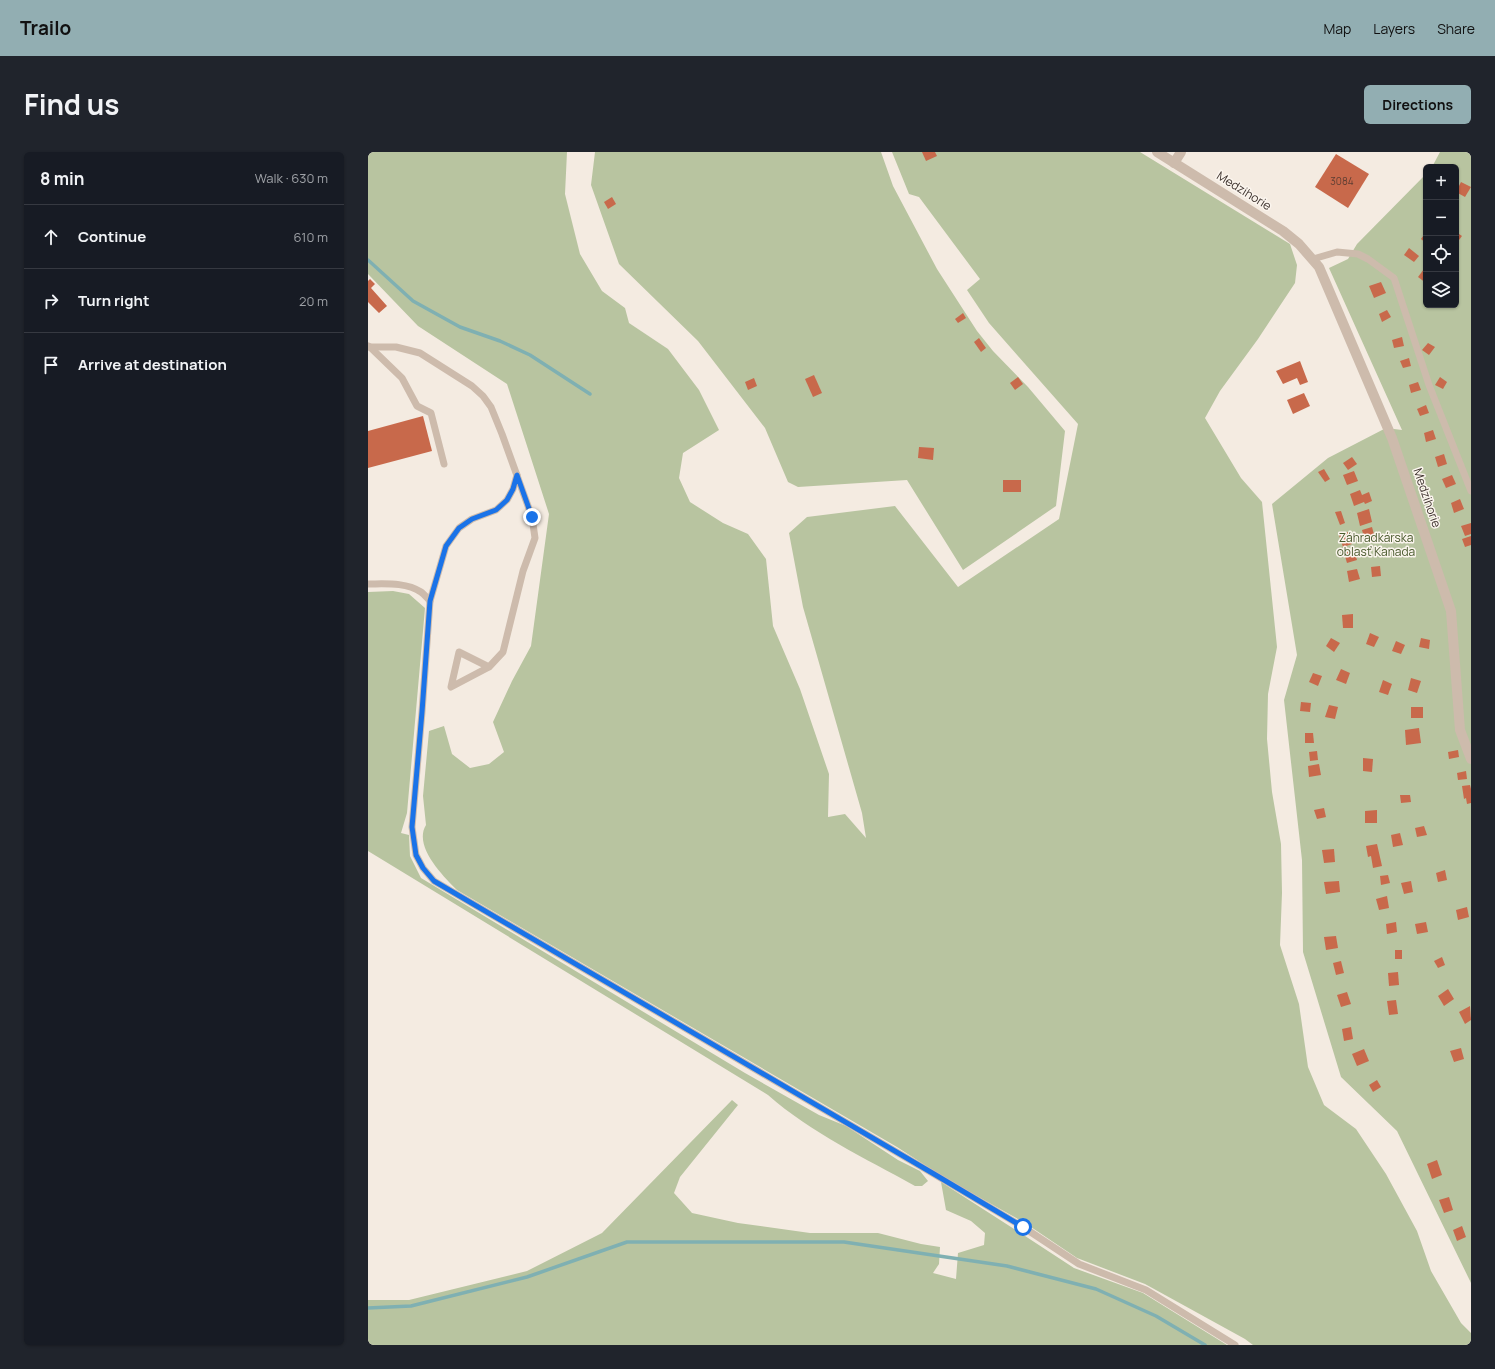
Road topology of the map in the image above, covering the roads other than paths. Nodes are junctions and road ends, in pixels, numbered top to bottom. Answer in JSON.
{"nodes":[{"id":1,"x":1157,"y":152,"type":"edge"},
{"id":2,"x":1181,"y":152,"type":"edge"},
{"id":3,"x":1174,"y":163,"type":"junction"},
{"id":4,"x":1313,"y":259,"type":"junction"},
{"id":5,"x":369,"y":347,"type":"edge"},
{"id":6,"x":444,"y":464,"type":"dead end"},
{"id":7,"x":517,"y":475,"type":"junction"},
{"id":8,"x":1471,"y":491,"type":"edge"},
{"id":9,"x":368,"y":584,"type":"edge"},
{"id":10,"x":430,"y":601,"type":"junction"},
{"id":11,"x":489,"y":667,"type":"junction"},
{"id":12,"x":1471,"y":759,"type":"edge"},
{"id":13,"x":1235,"y":1345,"type":"edge"}],
"edges":[{"from":1,"to":3,"type":"street","name":"Medzihorie"},
{"from":2,"to":3,"type":"street"},
{"from":3,"to":4,"type":"street","name":"Medzihorie"},
{"from":4,"to":8,"type":"lane"},
{"from":4,"to":12,"type":"street","name":"Medzihorie"},
{"from":5,"to":6,"type":"lane"},
{"from":5,"to":7,"type":"lane"},
{"from":7,"to":10,"type":"lane"},
{"from":7,"to":11,"type":"lane"},
{"from":9,"to":10,"type":"lane"},
{"from":10,"to":13,"type":"lane"},
{"from":11,"to":11,"type":"lane"}]}
